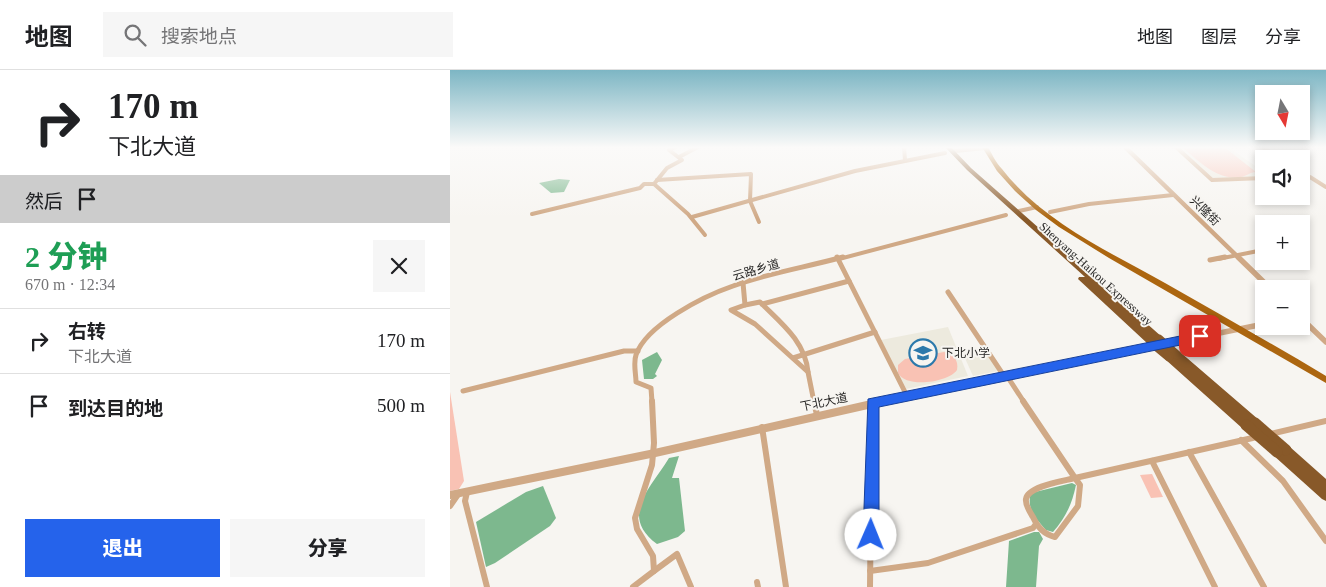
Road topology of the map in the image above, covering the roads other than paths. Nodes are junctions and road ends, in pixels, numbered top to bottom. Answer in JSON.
{"nodes":[{"id":1,"x":665,"y":171,"type":"edge"},
{"id":2,"x":855,"y":171,"type":"edge"},
{"id":3,"x":966,"y":171,"type":"edge"},
{"id":4,"x":1001,"y":171,"type":"edge"},
{"id":5,"x":1007,"y":171,"type":"edge"},
{"id":6,"x":1149,"y":171,"type":"edge"},
{"id":7,"x":1202,"y":171,"type":"edge"},
{"id":8,"x":1310,"y":177,"type":"edge"},
{"id":9,"x":1255,"y":178,"type":"edge"},
{"id":10,"x":656,"y":182,"type":"junction"},
{"id":11,"x":1326,"y":187,"type":"edge"},
{"id":12,"x":1173,"y":195,"type":"junction"},
{"id":13,"x":750,"y":201,"type":"junction"},
{"id":14,"x":1037,"y":207,"type":"junction"},
{"id":15,"x":1019,"y":211,"type":"dead end"},
{"id":16,"x":1050,"y":212,"type":"junction"},
{"id":17,"x":532,"y":214,"type":"dead end"},
{"id":18,"x":1006,"y":215,"type":"dead end"},
{"id":19,"x":692,"y":217,"type":"junction"},
{"id":20,"x":759,"y":222,"type":"dead end"},
{"id":21,"x":705,"y":235,"type":"dead end"},
{"id":22,"x":1255,"y":252,"type":"edge"},
{"id":23,"x":1236,"y":255,"type":"junction"},
{"id":24,"x":837,"y":257,"type":"junction"},
{"id":25,"x":1210,"y":260,"type":"dead end"},
{"id":26,"x":1262,"y":280,"type":"edge"},
{"id":27,"x":849,"y":282,"type":"junction"},
{"id":28,"x":743,"y":283,"type":"junction"},
{"id":29,"x":948,"y":292,"type":"dead end"},
{"id":30,"x":762,"y":304,"type":"junction"},
{"id":31,"x":745,"y":306,"type":"junction"},
{"id":32,"x":1255,"y":326,"type":"edge"},
{"id":33,"x":1310,"y":327,"type":"edge"},
{"id":34,"x":1241,"y":328,"type":"junction"},
{"id":35,"x":875,"y":332,"type":"junction"},
{"id":36,"x":1326,"y":342,"type":"edge"},
{"id":37,"x":638,"y":351,"type":"junction"},
{"id":38,"x":805,"y":354,"type":"junction"},
{"id":39,"x":793,"y":358,"type":"junction"},
{"id":40,"x":808,"y":372,"type":"junction"},
{"id":41,"x":1326,"y":375,"type":"edge"},
{"id":42,"x":1006,"y":376,"type":"junction"},
{"id":43,"x":1326,"y":380,"type":"edge"},
{"id":44,"x":463,"y":391,"type":"dead end"},
{"id":45,"x":907,"y":396,"type":"junction"},
{"id":46,"x":872,"y":403,"type":"junction"},
{"id":47,"x":817,"y":415,"type":"junction"},
{"id":48,"x":1326,"y":421,"type":"edge"},
{"id":49,"x":762,"y":427,"type":"junction"},
{"id":50,"x":1241,"y":440,"type":"junction"},
{"id":51,"x":1281,"y":451,"type":"junction"},
{"id":52,"x":655,"y":452,"type":"junction"},
{"id":53,"x":1189,"y":452,"type":"junction"},
{"id":54,"x":1152,"y":461,"type":"junction"},
{"id":55,"x":1075,"y":478,"type":"junction"},
{"id":56,"x":1326,"y":486,"type":"edge"},
{"id":57,"x":467,"y":492,"type":"junction"},
{"id":58,"x":459,"y":494,"type":"junction"},
{"id":59,"x":450,"y":495,"type":"edge"},
{"id":60,"x":1326,"y":495,"type":"edge"},
{"id":61,"x":450,"y":506,"type":"edge"},
{"id":62,"x":1036,"y":524,"type":"junction"},
{"id":63,"x":1326,"y":541,"type":"edge"},
{"id":64,"x":654,"y":571,"type":"junction"},
{"id":65,"x":870,"y":571,"type":"junction"},
{"id":66,"x":487,"y":587,"type":"edge"},
{"id":67,"x":632,"y":587,"type":"edge"},
{"id":68,"x":691,"y":587,"type":"edge"},
{"id":69,"x":786,"y":587,"type":"edge"},
{"id":70,"x":870,"y":587,"type":"edge"},
{"id":71,"x":1215,"y":587,"type":"edge"},
{"id":72,"x":1264,"y":587,"type":"edge"}],
"edges":[{"from":1,"to":10,"type":"street"},
{"from":2,"to":13,"type":"street"},
{"from":3,"to":51,"type":"highway","name":"Shenyang-Haikou Expressway","bridge":true},
{"from":4,"to":14,"type":"main road"},
{"from":5,"to":16,"type":"main road"},
{"from":6,"to":12,"type":"street","name":"兴隆街"},
{"from":7,"to":9,"type":"street"},
{"from":8,"to":11,"type":"street"},
{"from":10,"to":13,"type":"street"},
{"from":10,"to":17,"type":"street"},
{"from":10,"to":19,"type":"street"},
{"from":12,"to":16,"type":"street"},
{"from":12,"to":23,"type":"street","name":"兴隆街"},
{"from":13,"to":19,"type":"street"},
{"from":13,"to":20,"type":"street"},
{"from":14,"to":15,"type":"street"},
{"from":14,"to":34,"type":"main road"},
{"from":16,"to":34,"type":"main road"},
{"from":18,"to":24,"type":"street","name":"云路乡道"},
{"from":19,"to":21,"type":"street"},
{"from":22,"to":23,"type":"street"},
{"from":23,"to":25,"type":"street"},
{"from":23,"to":26,"type":"street","name":"兴隆街"},
{"from":24,"to":27,"type":"street"},
{"from":24,"to":28,"type":"street","name":"云路乡道"},
{"from":27,"to":30,"type":"street"},
{"from":27,"to":35,"type":"street"},
{"from":28,"to":31,"type":"street"},
{"from":28,"to":37,"type":"street","name":"云路乡道"},
{"from":29,"to":42,"type":"street"},
{"from":30,"to":31,"type":"street"},
{"from":30,"to":38,"type":"street"},
{"from":31,"to":39,"type":"street"},
{"from":32,"to":34,"type":"street","name":"下北大道"},
{"from":33,"to":36,"type":"street"},
{"from":34,"to":41,"type":"main road"},
{"from":34,"to":42,"type":"street","name":"下北大道"},
{"from":34,"to":43,"type":"main road"},
{"from":35,"to":38,"type":"street"},
{"from":35,"to":45,"type":"street"},
{"from":37,"to":44,"type":"street"},
{"from":37,"to":52,"type":"street"},
{"from":38,"to":39,"type":"street"},
{"from":38,"to":40,"type":"street"},
{"from":39,"to":40,"type":"street"},
{"from":40,"to":47,"type":"street"},
{"from":42,"to":45,"type":"street","name":"下北大道"},
{"from":42,"to":55,"type":"street"},
{"from":45,"to":46,"type":"street","name":"下北大道"},
{"from":46,"to":47,"type":"street","name":"下北大道"},
{"from":46,"to":65,"type":"street"},
{"from":47,"to":49,"type":"street","name":"下北大道"},
{"from":48,"to":50,"type":"street"},
{"from":49,"to":52,"type":"street","name":"下北大道"},
{"from":49,"to":69,"type":"street"},
{"from":50,"to":53,"type":"street"},
{"from":50,"to":63,"type":"street"},
{"from":51,"to":56,"type":"highway","name":"Shenyang-Haikou Expressway"},
{"from":51,"to":60,"type":"highway","name":"Shenyang-Haikou Expressway"},
{"from":52,"to":57,"type":"street","name":"下北大道"},
{"from":52,"to":64,"type":"street"},
{"from":53,"to":54,"type":"street"},
{"from":53,"to":72,"type":"street"},
{"from":54,"to":55,"type":"street"},
{"from":54,"to":71,"type":"street"},
{"from":55,"to":62,"type":"street"},
{"from":55,"to":62,"type":"street"},
{"from":57,"to":58,"type":"street","name":"下北大道"},
{"from":57,"to":66,"type":"street"},
{"from":58,"to":59,"type":"street","name":"下北大道"},
{"from":58,"to":61,"type":"street"},
{"from":62,"to":65,"type":"street"},
{"from":64,"to":67,"type":"street"},
{"from":64,"to":68,"type":"street"},
{"from":65,"to":70,"type":"street"}]}
